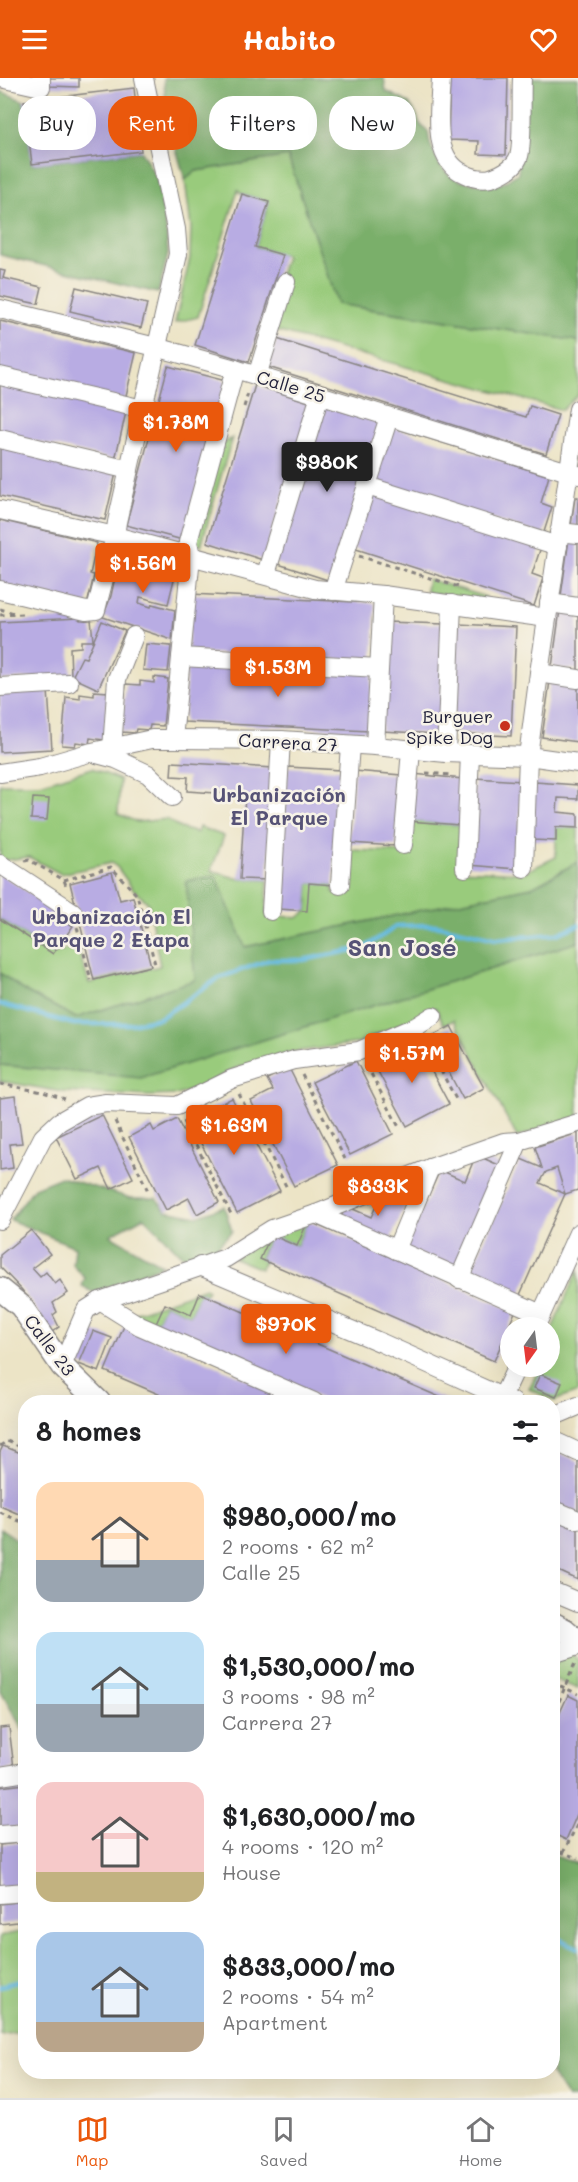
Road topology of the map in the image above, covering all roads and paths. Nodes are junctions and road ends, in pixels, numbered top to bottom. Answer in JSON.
{"nodes":[{"id":1,"x":1,"y":78,"type":"edge"},
{"id":2,"x":144,"y":78,"type":"edge"},
{"id":3,"x":441,"y":78,"type":"edge"},
{"id":4,"x":522,"y":78,"type":"edge"},
{"id":5,"x":41,"y":83,"type":"edge"},
{"id":6,"x":286,"y":282,"type":"dead end"},
{"id":7,"x":0,"y":309,"type":"edge"},
{"id":8,"x":156,"y":347,"type":"junction"},
{"id":9,"x":235,"y":369,"type":"junction"},
{"id":10,"x":0,"y":376,"type":"edge"},
{"id":11,"x":257,"y":376,"type":"junction"},
{"id":12,"x":320,"y":395,"type":"junction"},
{"id":13,"x":143,"y":409,"type":"junction"},
{"id":14,"x":578,"y":409,"type":"edge"},
{"id":15,"x":389,"y":417,"type":"junction"},
{"id":16,"x":0,"y":440,"type":"edge"},
{"id":17,"x":129,"y":470,"type":"junction"},
{"id":18,"x":573,"y":474,"type":"edge"},
{"id":19,"x":367,"y":486,"type":"junction"},
{"id":20,"x":0,"y":510,"type":"edge"},
{"id":21,"x":578,"y":534,"type":"edge"},
{"id":22,"x":115,"y":536,"type":"junction"},
{"id":23,"x":558,"y":539,"type":"junction"},
{"id":24,"x":346,"y":552,"type":"junction"},
{"id":25,"x":190,"y":556,"type":"junction"},
{"id":26,"x":266,"y":574,"type":"junction"},
{"id":27,"x":0,"y":590,"type":"edge"},
{"id":28,"x":468,"y":590,"type":"dead end"},
{"id":29,"x":333,"y":591,"type":"junction"},
{"id":30,"x":383,"y":595,"type":"junction"},
{"id":31,"x":452,"y":604,"type":"junction"},
{"id":32,"x":578,"y":607,"type":"edge"},
{"id":33,"x":0,"y":609,"type":"edge"},
{"id":34,"x":548,"y":610,"type":"junction"},
{"id":35,"x":15,"y":614,"type":"dead end"},
{"id":36,"x":134,"y":636,"type":"dead end"},
{"id":37,"x":181,"y":657,"type":"junction"},
{"id":38,"x":379,"y":668,"type":"junction"},
{"id":39,"x":539,"y":673,"type":"junction"},
{"id":40,"x":578,"y":679,"type":"edge"},
{"id":41,"x":69,"y":683,"type":"dead end"},
{"id":42,"x":0,"y":687,"type":"edge"},
{"id":43,"x":172,"y":739,"type":"junction"},
{"id":44,"x":281,"y":740,"type":"junction"},
{"id":45,"x":350,"y":745,"type":"junction"},
{"id":46,"x":375,"y":746,"type":"junction"},
{"id":47,"x":112,"y":749,"type":"junction"},
{"id":48,"x":411,"y":750,"type":"junction"},
{"id":49,"x":92,"y":752,"type":"junction"},
{"id":50,"x":446,"y":753,"type":"junction"},
{"id":51,"x":470,"y":754,"type":"junction"},
{"id":52,"x":528,"y":756,"type":"junction"},
{"id":53,"x":578,"y":763,"type":"edge"},
{"id":54,"x":409,"y":772,"type":"junction"},
{"id":55,"x":0,"y":773,"type":"edge"},
{"id":56,"x":469,"y":776,"type":"junction"},
{"id":57,"x":172,"y":797,"type":"dead end"},
{"id":58,"x":403,"y":845,"type":"dead end"},
{"id":59,"x":0,"y":864,"type":"edge"},
{"id":60,"x":465,"y":868,"type":"dead end"},
{"id":61,"x":524,"y":868,"type":"dead end"},
{"id":62,"x":55,"y":874,"type":"dead end"},
{"id":63,"x":64,"y":880,"type":"junction"},
{"id":64,"x":340,"y":885,"type":"dead end"},
{"id":65,"x":271,"y":911,"type":"dead end"},
{"id":66,"x":73,"y":912,"type":"junction"},
{"id":67,"x":155,"y":964,"type":"dead end"},
{"id":68,"x":91,"y":980,"type":"dead end"},
{"id":69,"x":433,"y":1016,"type":"dead end"},
{"id":70,"x":417,"y":1026,"type":"junction"},
{"id":71,"x":359,"y":1051,"type":"junction"},
{"id":72,"x":294,"y":1060,"type":"junction"},
{"id":73,"x":232,"y":1079,"type":"junction"},
{"id":74,"x":0,"y":1084,"type":"edge"},
{"id":75,"x":457,"y":1101,"type":"dead end"},
{"id":76,"x":106,"y":1103,"type":"junction"},
{"id":77,"x":87,"y":1106,"type":"junction"},
{"id":78,"x":177,"y":1106,"type":"junction"},
{"id":79,"x":578,"y":1123,"type":"edge"},
{"id":80,"x":400,"y":1129,"type":"dead end"},
{"id":81,"x":519,"y":1141,"type":"junction"},
{"id":82,"x":345,"y":1159,"type":"dead end"},
{"id":83,"x":430,"y":1168,"type":"junction"},
{"id":84,"x":287,"y":1188,"type":"dead end"},
{"id":85,"x":149,"y":1193,"type":"dead end"},
{"id":86,"x":231,"y":1214,"type":"dead end"},
{"id":87,"x":316,"y":1214,"type":"junction"},
{"id":88,"x":0,"y":1220,"type":"edge"},
{"id":89,"x":578,"y":1233,"type":"edge"},
{"id":90,"x":396,"y":1250,"type":"junction"},
{"id":91,"x":200,"y":1266,"type":"junction"},
{"id":92,"x":459,"y":1279,"type":"junction"},
{"id":93,"x":0,"y":1289,"type":"edge"},
{"id":94,"x":100,"y":1301,"type":"junction"},
{"id":95,"x":530,"y":1317,"type":"edge"},
{"id":96,"x":540,"y":1317,"type":"edge"},
{"id":97,"x":62,"y":1366,"type":"junction"},
{"id":98,"x":513,"y":1377,"type":"edge"},
{"id":99,"x":92,"y":1395,"type":"edge"},
{"id":100,"x":298,"y":1395,"type":"edge"},
{"id":101,"x":492,"y":1395,"type":"edge"},
{"id":102,"x":507,"y":1395,"type":"edge"},
{"id":103,"x":578,"y":1406,"type":"edge"},
{"id":104,"x":560,"y":1414,"type":"edge"},
{"id":105,"x":560,"y":1444,"type":"edge"},
{"id":106,"x":0,"y":1446,"type":"edge"},
{"id":107,"x":18,"y":1446,"type":"edge"},
{"id":108,"x":578,"y":1452,"type":"edge"},
{"id":109,"x":0,"y":1512,"type":"edge"},
{"id":110,"x":560,"y":1512,"type":"edge"},
{"id":111,"x":18,"y":1520,"type":"edge"},
{"id":112,"x":578,"y":1520,"type":"edge"},
{"id":113,"x":560,"y":1594,"type":"edge"},
{"id":114,"x":578,"y":1602,"type":"edge"},
{"id":115,"x":560,"y":1627,"type":"edge"},
{"id":116,"x":578,"y":1641,"type":"edge"},
{"id":117,"x":578,"y":1646,"type":"edge"},
{"id":118,"x":560,"y":1652,"type":"edge"},
{"id":119,"x":578,"y":1656,"type":"edge"},
{"id":120,"x":560,"y":1685,"type":"edge"},
{"id":121,"x":566,"y":1688,"type":"junction"},
{"id":122,"x":578,"y":1694,"type":"edge"},
{"id":123,"x":560,"y":1701,"type":"edge"},
{"id":124,"x":18,"y":1773,"type":"edge"},
{"id":125,"x":0,"y":1776,"type":"edge"},
{"id":126,"x":578,"y":1823,"type":"edge"},
{"id":127,"x":18,"y":1834,"type":"edge"},
{"id":128,"x":0,"y":1835,"type":"edge"},
{"id":129,"x":560,"y":1852,"type":"edge"},
{"id":130,"x":563,"y":1853,"type":"junction"},
{"id":131,"x":578,"y":1858,"type":"edge"},
{"id":132,"x":18,"y":1893,"type":"edge"},
{"id":133,"x":0,"y":1894,"type":"edge"}],
"edges":[{"from":1,"to":5,"type":"street"},
{"from":2,"to":8,"type":"street"},
{"from":3,"to":4,"type":"street"},
{"from":6,"to":11,"type":"street"},
{"from":7,"to":8,"type":"street","name":"Calle 25"},
{"from":8,"to":9,"type":"street","name":"Calle 25"},
{"from":8,"to":13,"type":"street"},
{"from":9,"to":11,"type":"street","name":"Calle 25"},
{"from":9,"to":25,"type":"street"},
{"from":10,"to":13,"type":"street"},
{"from":11,"to":12,"type":"street","name":"Calle 25"},
{"from":12,"to":15,"type":"street","name":"Calle 25"},
{"from":12,"to":26,"type":"street"},
{"from":13,"to":17,"type":"street"},
{"from":14,"to":18,"type":"street"},
{"from":15,"to":18,"type":"street","name":"Calle 25"},
{"from":15,"to":19,"type":"street"},
{"from":16,"to":17,"type":"street"},
{"from":17,"to":22,"type":"street"},
{"from":18,"to":23,"type":"street"},
{"from":19,"to":23,"type":"street"},
{"from":19,"to":24,"type":"street"},
{"from":20,"to":22,"type":"street"},
{"from":21,"to":23,"type":"street"},
{"from":22,"to":25,"type":"street"},
{"from":22,"to":27,"type":"street"},
{"from":23,"to":34,"type":"street"},
{"from":24,"to":28,"type":"path"},
{"from":24,"to":29,"type":"street"},
{"from":25,"to":26,"type":"street"},
{"from":25,"to":37,"type":"street"},
{"from":26,"to":29,"type":"street"},
{"from":29,"to":30,"type":"street"},
{"from":30,"to":31,"type":"street"},
{"from":30,"to":38,"type":"street"},
{"from":31,"to":34,"type":"street"},
{"from":31,"to":50,"type":"street"},
{"from":32,"to":34,"type":"street"},
{"from":33,"to":35,"type":"path"},
{"from":34,"to":39,"type":"street"},
{"from":36,"to":47,"type":"street"},
{"from":37,"to":38,"type":"street"},
{"from":37,"to":43,"type":"street"},
{"from":38,"to":46,"type":"street"},
{"from":39,"to":40,"type":"street"},
{"from":39,"to":52,"type":"street"},
{"from":41,"to":42,"type":"street"},
{"from":43,"to":44,"type":"street","name":"Carrera 27"},
{"from":43,"to":47,"type":"street","name":"Carrera 27"},
{"from":44,"to":45,"type":"street","name":"Carrera 27"},
{"from":44,"to":65,"type":"street"},
{"from":45,"to":46,"type":"street","name":"Carrera 27"},
{"from":45,"to":64,"type":"street"},
{"from":46,"to":48,"type":"street","name":"Carrera 27"},
{"from":47,"to":49,"type":"street","name":"Carrera 27"},
{"from":48,"to":50,"type":"street","name":"Carrera 27"},
{"from":48,"to":54,"type":"street"},
{"from":49,"to":55,"type":"street","name":"Carrera 27"},
{"from":49,"to":57,"type":"street"},
{"from":50,"to":51,"type":"street","name":"Carrera 27"},
{"from":51,"to":52,"type":"street","name":"Carrera 27"},
{"from":51,"to":56,"type":"street"},
{"from":52,"to":53,"type":"street","name":"Carrera 27"},
{"from":52,"to":61,"type":"street"},
{"from":54,"to":56,"type":"path"},
{"from":54,"to":58,"type":"street"},
{"from":56,"to":60,"type":"street"},
{"from":59,"to":66,"type":"street"},
{"from":62,"to":63,"type":"path"},
{"from":63,"to":66,"type":"path"},
{"from":63,"to":67,"type":"path"},
{"from":66,"to":68,"type":"path"},
{"from":69,"to":70,"type":"street"},
{"from":70,"to":71,"type":"street"},
{"from":70,"to":75,"type":"path"},
{"from":71,"to":72,"type":"street"},
{"from":71,"to":80,"type":"path"},
{"from":72,"to":73,"type":"street"},
{"from":72,"to":82,"type":"path"},
{"from":73,"to":78,"type":"street"},
{"from":73,"to":84,"type":"path"},
{"from":74,"to":77,"type":"path"},
{"from":76,"to":77,"type":"street"},
{"from":76,"to":78,"type":"street"},
{"from":76,"to":85,"type":"path"},
{"from":77,"to":88,"type":"street"},
{"from":78,"to":86,"type":"path"},
{"from":79,"to":81,"type":"street"},
{"from":81,"to":83,"type":"street"},
{"from":81,"to":92,"type":"street"},
{"from":83,"to":87,"type":"street"},
{"from":83,"to":90,"type":"street"},
{"from":87,"to":90,"type":"street"},
{"from":87,"to":91,"type":"street"},
{"from":89,"to":96,"type":"street"},
{"from":90,"to":92,"type":"street"},
{"from":91,"to":94,"type":"street"},
{"from":91,"to":101,"type":"street"},
{"from":92,"to":95,"type":"street"},
{"from":93,"to":97,"type":"main road","name":"Calle 23"},
{"from":94,"to":97,"type":"street"},
{"from":94,"to":100,"type":"street"},
{"from":97,"to":99,"type":"main road","name":"Calle 23"},
{"from":98,"to":102,"type":"street"},
{"from":103,"to":104,"type":"street"},
{"from":105,"to":108,"type":"street"},
{"from":106,"to":107,"type":"path"},
{"from":109,"to":111,"type":"path"},
{"from":110,"to":112,"type":"street"},
{"from":113,"to":114,"type":"street"},
{"from":115,"to":116,"type":"main road"},
{"from":117,"to":118,"type":"street"},
{"from":119,"to":121,"type":"path"},
{"from":120,"to":121,"type":"path"},
{"from":121,"to":122,"type":"path"},
{"from":121,"to":123,"type":"path"},
{"from":124,"to":125,"type":"street"},
{"from":126,"to":130,"type":"path"},
{"from":127,"to":128,"type":"street"},
{"from":129,"to":130,"type":"path"},
{"from":130,"to":131,"type":"path"},
{"from":132,"to":133,"type":"street"}]}
